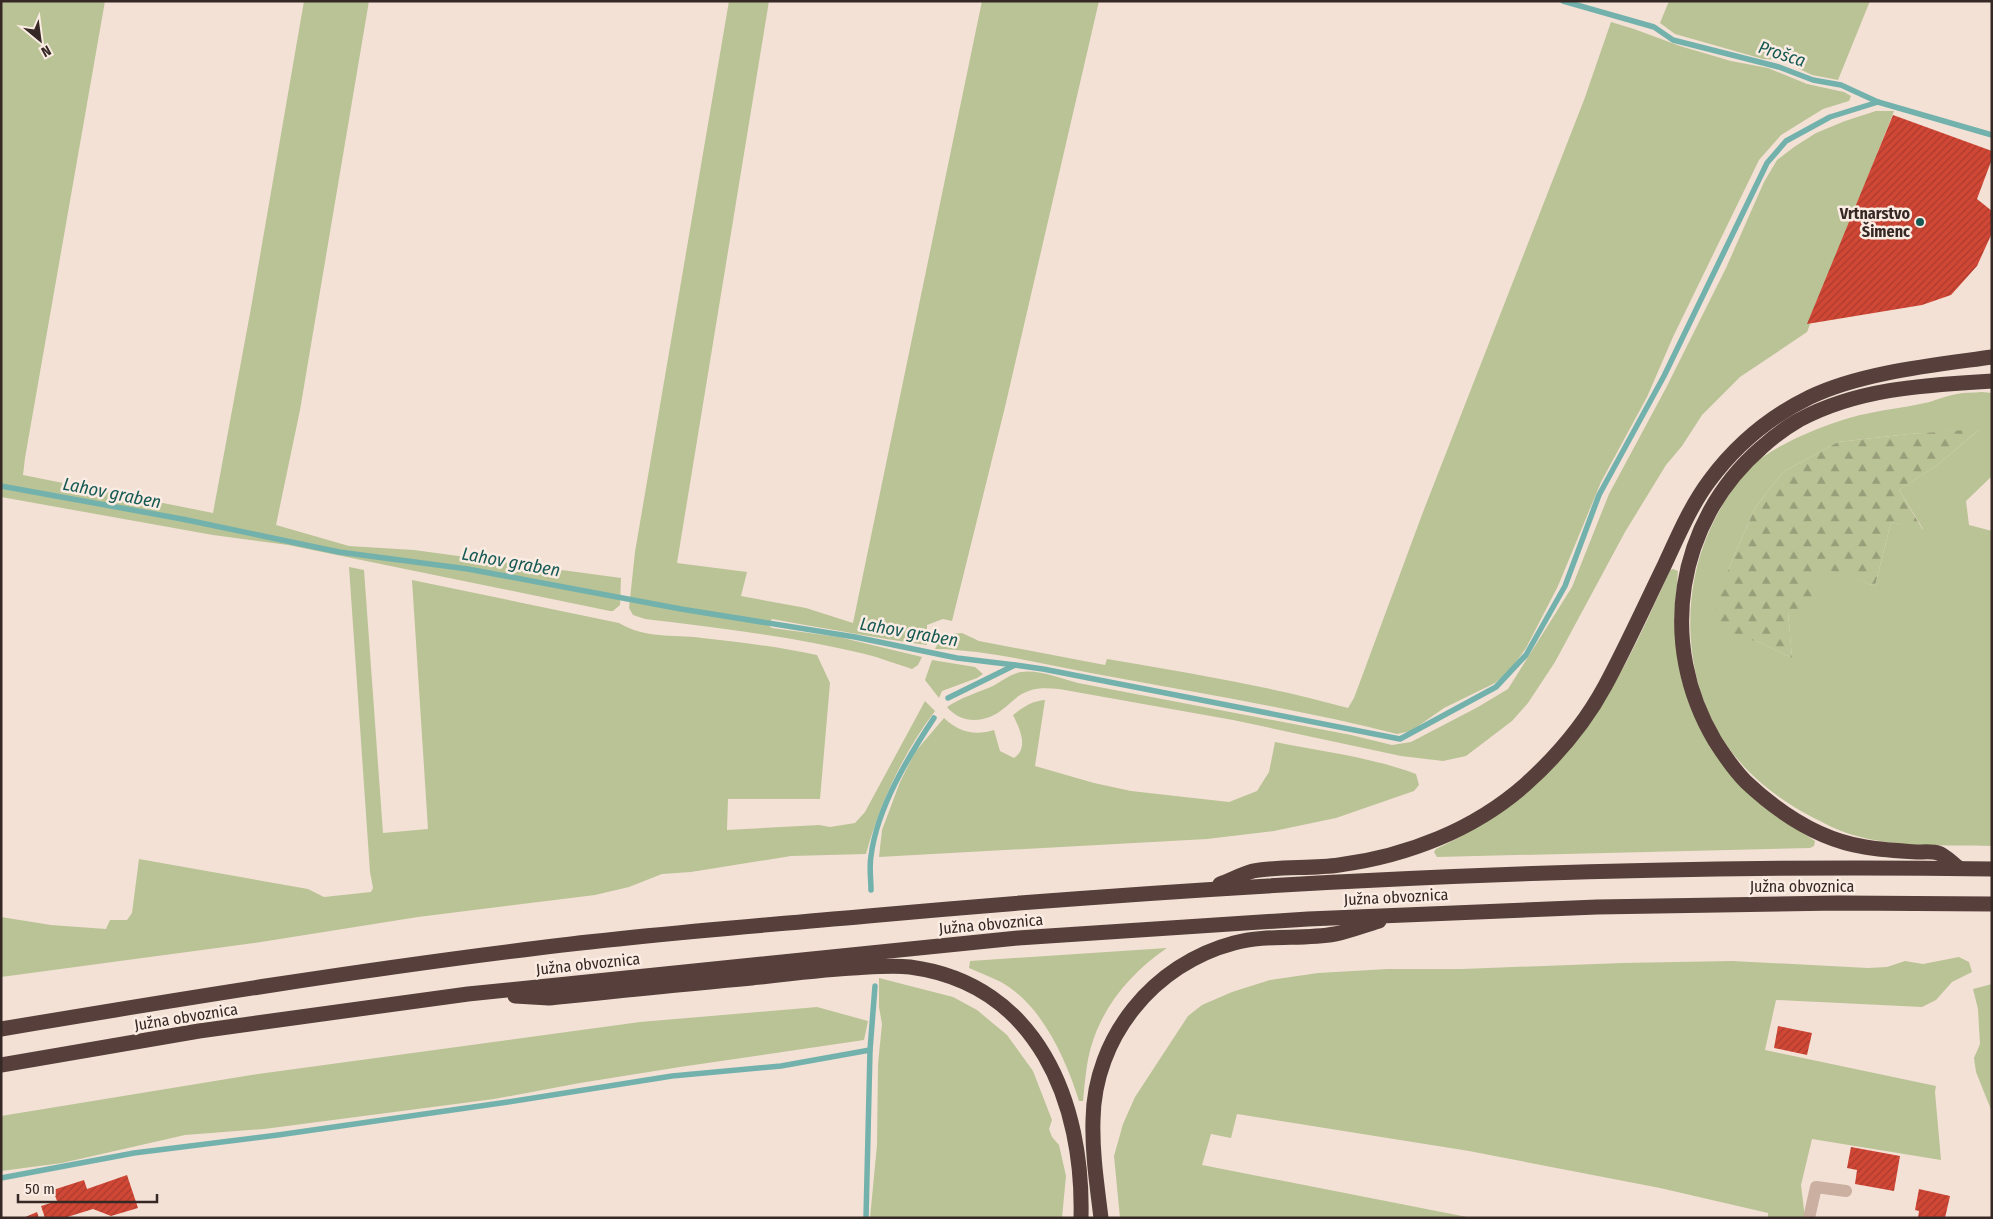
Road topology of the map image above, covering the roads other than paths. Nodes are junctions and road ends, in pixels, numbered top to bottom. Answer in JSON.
{"nodes":[{"id":1,"x":1992,"y":357,"type":"edge"},
{"id":2,"x":1992,"y":382,"type":"edge"},
{"id":3,"x":1959,"y":868,"type":"junction"},
{"id":4,"x":1992,"y":869,"type":"edge"},
{"id":5,"x":1207,"y":889,"type":"junction"},
{"id":6,"x":1992,"y":904,"type":"edge"},
{"id":7,"x":1405,"y":914,"type":"junction"},
{"id":8,"x":468,"y":994,"type":"junction"},
{"id":9,"x":1,"y":1029,"type":"edge"},
{"id":10,"x":1,"y":1065,"type":"edge"},
{"id":11,"x":1846,"y":1191,"type":"dead end"},
{"id":12,"x":1081,"y":1218,"type":"edge"},
{"id":13,"x":1101,"y":1218,"type":"edge"},
{"id":14,"x":1809,"y":1218,"type":"edge"}],
"edges":[{"from":1,"to":5,"type":"highway"},
{"from":2,"to":3,"type":"highway"},
{"from":3,"to":4,"type":"highway","name":"Južna obvoznica"},
{"from":3,"to":5,"type":"highway","name":"Južna obvoznica"},
{"from":5,"to":9,"type":"highway","name":"Južna obvoznica"},
{"from":6,"to":7,"type":"highway","name":"Južna obvoznica"},
{"from":7,"to":8,"type":"highway","name":"Južna obvoznica"},
{"from":7,"to":13,"type":"highway"},
{"from":8,"to":10,"type":"highway","name":"Južna obvoznica"},
{"from":8,"to":12,"type":"highway"},
{"from":11,"to":14,"type":"street"}]}
